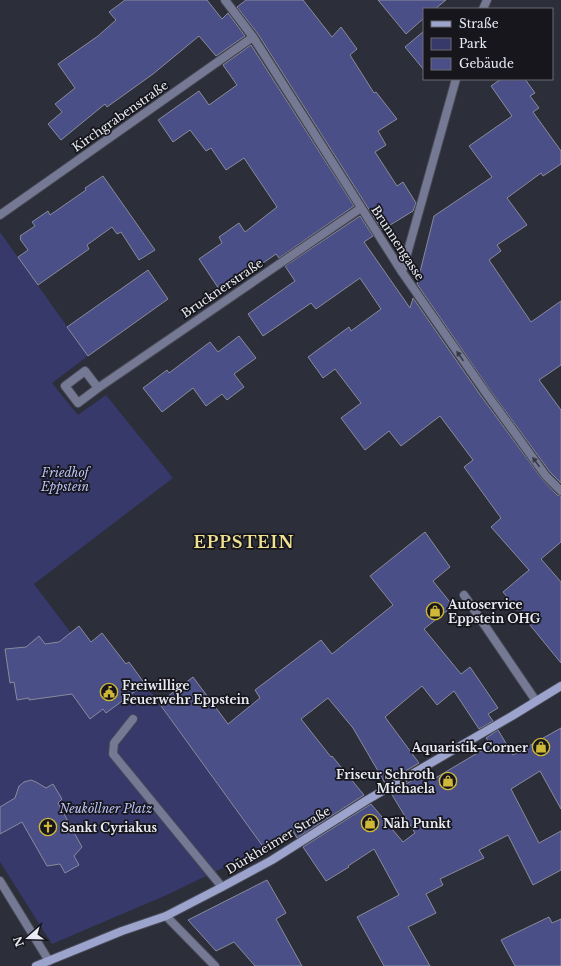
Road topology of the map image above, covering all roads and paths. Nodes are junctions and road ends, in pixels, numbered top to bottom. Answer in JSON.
{"nodes":[{"id":1,"x":224,"y":0,"type":"edge"},
{"id":2,"x":253,"y":37,"type":"junction"},
{"id":3,"x":456,"y":80,"type":"edge"},
{"id":4,"x":361,"y":208,"type":"junction"},
{"id":5,"x":0,"y":215,"type":"edge"},
{"id":6,"x":402,"y":272,"type":"junction"},
{"id":7,"x":98,"y":388,"type":"dead end"},
{"id":8,"x":561,"y":492,"type":"edge"},
{"id":9,"x":464,"y":595,"type":"dead end"},
{"id":10,"x":561,"y":686,"type":"edge"},
{"id":11,"x":536,"y":701,"type":"junction"},
{"id":12,"x":133,"y":719,"type":"dead end"},
{"id":13,"x":0,"y":881,"type":"edge"},
{"id":14,"x":222,"y":887,"type":"junction"},
{"id":15,"x":166,"y":916,"type":"junction"},
{"id":16,"x":49,"y":961,"type":"junction"},
{"id":17,"x":36,"y":966,"type":"edge"},
{"id":18,"x":215,"y":966,"type":"edge"}],
"edges":[{"from":1,"to":2,"type":"street","name":"Brunnengasse"},
{"from":2,"to":4,"type":"street","name":"Brunnengasse"},
{"from":2,"to":5,"type":"street","name":"Kirchgrabenstraße"},
{"from":3,"to":6,"type":"street"},
{"from":4,"to":6,"type":"street","name":"Brunnengasse"},
{"from":4,"to":7,"type":"street","name":"Brucknerstraße"},
{"from":8,"to":6,"type":"street","name":"Brunnengasse","one_way":true},
{"from":9,"to":11,"type":"street"},
{"from":10,"to":11,"type":"main road","name":"Dürkheimer Straße"},
{"from":11,"to":14,"type":"main road","name":"Dürkheimer Straße"},
{"from":12,"to":14,"type":"street"},
{"from":13,"to":16,"type":"street"},
{"from":14,"to":15,"type":"main road","name":"Dürkheimer Straße"},
{"from":15,"to":16,"type":"main road","name":"Dürkheimer Straße"},
{"from":15,"to":18,"type":"street"},
{"from":16,"to":17,"type":"main road","name":"Dürkheimer Straße"}]}
